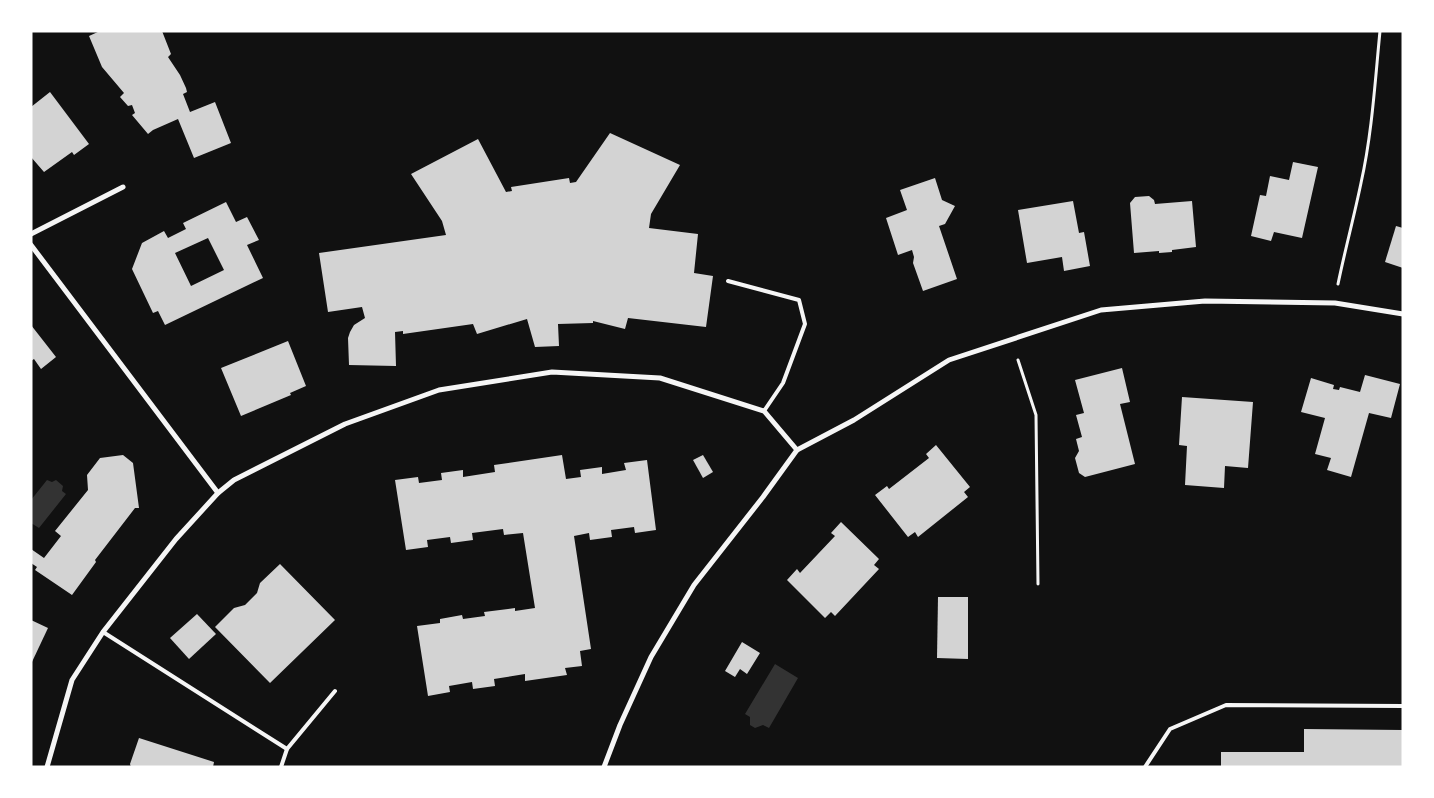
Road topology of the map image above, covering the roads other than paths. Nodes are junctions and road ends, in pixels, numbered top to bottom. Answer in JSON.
{"nodes":[{"id":1,"x":123,"y":187,"type":"dead end"},
{"id":2,"x":31,"y":234,"type":"edge"},
{"id":3,"x":31,"y":245,"type":"edge"},
{"id":4,"x":728,"y":281,"type":"dead end"},
{"id":5,"x":1403,"y":314,"type":"edge"},
{"id":6,"x":764,"y":412,"type":"junction"},
{"id":7,"x":797,"y":450,"type":"junction"},
{"id":8,"x":218,"y":493,"type":"junction"},
{"id":9,"x":103,"y":632,"type":"junction"},
{"id":10,"x":335,"y":690,"type":"dead end"},
{"id":11,"x":1403,"y":706,"type":"edge"},
{"id":12,"x":287,"y":749,"type":"junction"},
{"id":13,"x":47,"y":767,"type":"edge"},
{"id":14,"x":281,"y":767,"type":"edge"},
{"id":15,"x":604,"y":767,"type":"edge"},
{"id":16,"x":1144,"y":767,"type":"edge"}],
"edges":[{"from":1,"to":2,"type":"street"},
{"from":3,"to":8,"type":"street"},
{"from":4,"to":6,"type":"lane"},
{"from":5,"to":7,"type":"street"},
{"from":6,"to":7,"type":"street"},
{"from":6,"to":8,"type":"street"},
{"from":7,"to":15,"type":"street"},
{"from":8,"to":9,"type":"street"},
{"from":9,"to":12,"type":"lane"},
{"from":9,"to":13,"type":"street"},
{"from":10,"to":12,"type":"lane"},
{"from":11,"to":16,"type":"lane"},
{"from":12,"to":14,"type":"lane"}]}
